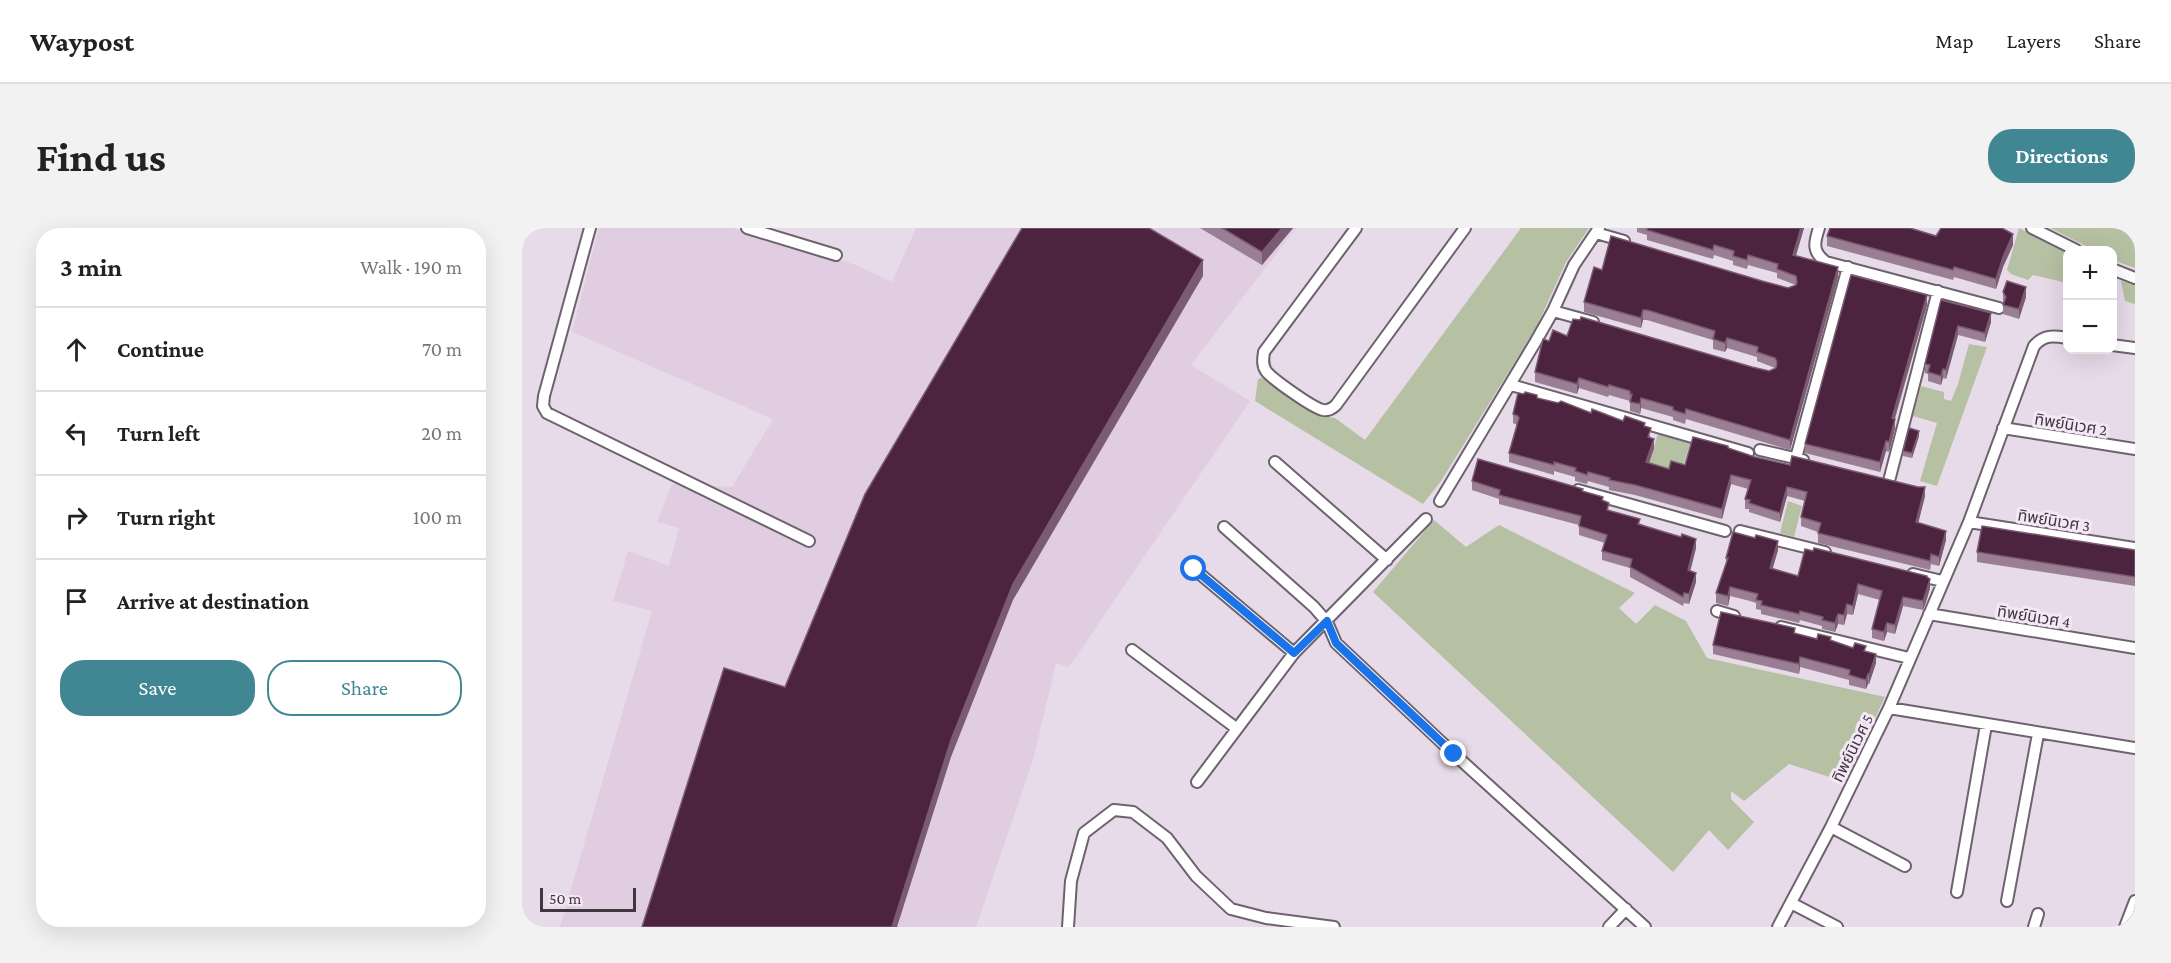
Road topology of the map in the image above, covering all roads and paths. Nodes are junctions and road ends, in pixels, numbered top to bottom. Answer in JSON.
{"nodes":[{"id":1,"x":590,"y":228,"type":"edge"},
{"id":2,"x":747,"y":228,"type":"edge"},
{"id":3,"x":1356,"y":228,"type":"edge"},
{"id":4,"x":1465,"y":228,"type":"edge"},
{"id":5,"x":1819,"y":228,"type":"edge"},
{"id":6,"x":2032,"y":228,"type":"edge"},
{"id":7,"x":1598,"y":231,"type":"edge"},
{"id":8,"x":1630,"y":243,"type":"edge"},
{"id":9,"x":2068,"y":246,"type":"edge"},
{"id":10,"x":836,"y":255,"type":"dead end"},
{"id":11,"x":1848,"y":267,"type":"junction"},
{"id":12,"x":2117,"y":271,"type":"edge"},
{"id":13,"x":2135,"y":278,"type":"edge"},
{"id":14,"x":1938,"y":291,"type":"junction"},
{"id":15,"x":1999,"y":308,"type":"dead end"},
{"id":16,"x":1553,"y":311,"type":"junction"},
{"id":17,"x":1599,"y":324,"type":"edge"},
{"id":18,"x":2063,"y":338,"type":"edge"},
{"id":19,"x":2117,"y":346,"type":"edge"},
{"id":20,"x":2135,"y":348,"type":"edge"},
{"id":21,"x":1510,"y":385,"type":"junction"},
{"id":22,"x":2003,"y":428,"type":"junction"},
{"id":23,"x":2135,"y":449,"type":"edge"},
{"id":24,"x":1760,"y":450,"type":"dead end"},
{"id":25,"x":1748,"y":453,"type":"edge"},
{"id":26,"x":1796,"y":458,"type":"junction"},
{"id":27,"x":1275,"y":462,"type":"dead end"},
{"id":28,"x":1820,"y":464,"type":"edge"},
{"id":29,"x":1878,"y":478,"type":"edge"},
{"id":30,"x":1568,"y":487,"type":"edge"},
{"id":31,"x":1440,"y":501,"type":"dead end"},
{"id":32,"x":1426,"y":519,"type":"dead end"},
{"id":33,"x":1969,"y":522,"type":"junction"},
{"id":34,"x":1224,"y":527,"type":"dead end"},
{"id":35,"x":1725,"y":531,"type":"dead end"},
{"id":36,"x":1740,"y":531,"type":"edge"},
{"id":37,"x":809,"y":541,"type":"dead end"},
{"id":38,"x":2135,"y":548,"type":"edge"},
{"id":39,"x":1841,"y":556,"type":"edge"},
{"id":40,"x":1387,"y":560,"type":"junction"},
{"id":41,"x":1194,"y":569,"type":"dead end"},
{"id":42,"x":1897,"y":570,"type":"edge"},
{"id":43,"x":1942,"y":581,"type":"junction"},
{"id":44,"x":1717,"y":611,"type":"dead end"},
{"id":45,"x":1929,"y":614,"type":"junction"},
{"id":46,"x":1751,"y":620,"type":"edge"},
{"id":47,"x":1327,"y":621,"type":"junction"},
{"id":48,"x":1773,"y":625,"type":"edge"},
{"id":49,"x":2135,"y":648,"type":"edge"},
{"id":50,"x":1132,"y":650,"type":"dead end"},
{"id":51,"x":1294,"y":653,"type":"junction"},
{"id":52,"x":1909,"y":658,"type":"junction"},
{"id":53,"x":1889,"y":708,"type":"junction"},
{"id":54,"x":1986,"y":725,"type":"junction"},
{"id":55,"x":1236,"y":728,"type":"junction"},
{"id":56,"x":2038,"y":734,"type":"junction"},
{"id":57,"x":2135,"y":748,"type":"edge"},
{"id":58,"x":1197,"y":782,"type":"dead end"},
{"id":59,"x":1831,"y":827,"type":"junction"},
{"id":60,"x":1905,"y":866,"type":"dead end"},
{"id":61,"x":1957,"y":892,"type":"dead end"},
{"id":62,"x":2007,"y":901,"type":"dead end"},
{"id":63,"x":2135,"y":901,"type":"edge"},
{"id":64,"x":1791,"y":903,"type":"junction"},
{"id":65,"x":1626,"y":909,"type":"junction"},
{"id":66,"x":2038,"y":914,"type":"dead end"},
{"id":67,"x":1306,"y":926,"type":"edge"},
{"id":68,"x":1068,"y":927,"type":"edge"},
{"id":69,"x":1334,"y":927,"type":"edge"},
{"id":70,"x":1609,"y":927,"type":"edge"},
{"id":71,"x":1645,"y":927,"type":"edge"},
{"id":72,"x":1778,"y":927,"type":"edge"},
{"id":73,"x":1837,"y":927,"type":"edge"},
{"id":74,"x":2034,"y":927,"type":"edge"},
{"id":75,"x":2125,"y":927,"type":"edge"}],
"edges":[{"from":1,"to":37,"type":"street"},
{"from":2,"to":10,"type":"street"},
{"from":3,"to":4,"type":"street"},
{"from":5,"to":11,"type":"street"},
{"from":6,"to":9,"type":"street"},
{"from":7,"to":8,"type":"street"},
{"from":7,"to":16,"type":"street"},
{"from":11,"to":14,"type":"street"},
{"from":11,"to":26,"type":"street"},
{"from":12,"to":13,"type":"street"},
{"from":14,"to":15,"type":"street"},
{"from":14,"to":29,"type":"street"},
{"from":16,"to":17,"type":"street"},
{"from":16,"to":21,"type":"street"},
{"from":18,"to":22,"type":"street"},
{"from":19,"to":20,"type":"street"},
{"from":21,"to":25,"type":"street"},
{"from":21,"to":31,"type":"street"},
{"from":22,"to":23,"type":"street","name":"ทิพย์นิเวศ 2"},
{"from":22,"to":33,"type":"street"},
{"from":24,"to":26,"type":"street"},
{"from":26,"to":28,"type":"street"},
{"from":27,"to":40,"type":"street"},
{"from":30,"to":35,"type":"street"},
{"from":32,"to":40,"type":"street"},
{"from":33,"to":38,"type":"street","name":"ทิพย์นิเวศ 3"},
{"from":33,"to":43,"type":"street"},
{"from":34,"to":47,"type":"street"},
{"from":36,"to":39,"type":"street"},
{"from":40,"to":47,"type":"street"},
{"from":41,"to":51,"type":"street"},
{"from":42,"to":43,"type":"street"},
{"from":43,"to":45,"type":"street"},
{"from":44,"to":46,"type":"street"},
{"from":45,"to":49,"type":"street","name":"ทิพย์นิเวศ 4"},
{"from":45,"to":52,"type":"street"},
{"from":47,"to":51,"type":"street"},
{"from":47,"to":65,"type":"street"},
{"from":48,"to":52,"type":"street"},
{"from":50,"to":55,"type":"street"},
{"from":51,"to":55,"type":"street"},
{"from":52,"to":53,"type":"street"},
{"from":53,"to":54,"type":"street","name":"ทิพย์นิเวศ 5"},
{"from":53,"to":59,"type":"street","name":"ทิพย์นิเวศ 5"},
{"from":54,"to":56,"type":"street","name":"ทิพย์นิเวศ 5"},
{"from":54,"to":61,"type":"street"},
{"from":55,"to":58,"type":"street"},
{"from":56,"to":57,"type":"street","name":"ทิพย์นิเวศ 5"},
{"from":56,"to":62,"type":"street"},
{"from":59,"to":60,"type":"street"},
{"from":59,"to":64,"type":"street","name":"ทิพย์นิเวศ 5"},
{"from":63,"to":75,"type":"street"},
{"from":64,"to":72,"type":"street","name":"ทิพย์นิเวศ 5"},
{"from":64,"to":73,"type":"street"},
{"from":65,"to":70,"type":"street"},
{"from":65,"to":71,"type":"street"},
{"from":66,"to":74,"type":"street"},
{"from":67,"to":68,"type":"street"},
{"from":67,"to":69,"type":"street"}]}
